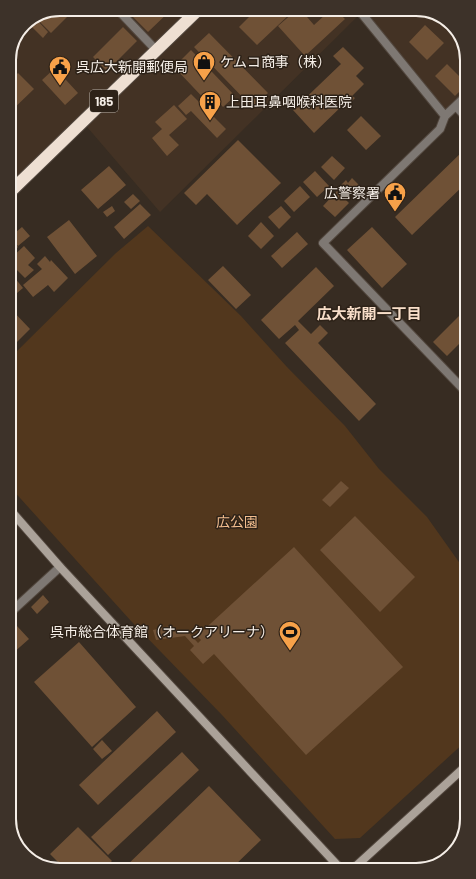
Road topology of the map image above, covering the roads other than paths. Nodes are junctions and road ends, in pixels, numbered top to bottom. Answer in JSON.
{"nodes":[{"id":1,"x":124,"y":16,"type":"edge"},
{"id":2,"x":192,"y":16,"type":"edge"},
{"id":3,"x":364,"y":16,"type":"edge"},
{"id":4,"x":156,"y":50,"type":"junction"},
{"id":5,"x":460,"y":102,"type":"edge"},
{"id":6,"x":456,"y":106,"type":"junction"},
{"id":7,"x":460,"y":111,"type":"edge"},
{"id":8,"x":445,"y":116,"type":"junction"},
{"id":9,"x":16,"y":186,"type":"edge"},
{"id":10,"x":460,"y":386,"type":"edge"},
{"id":11,"x":16,"y":517,"type":"edge"},
{"id":12,"x":60,"y":567,"type":"junction"},
{"id":13,"x":16,"y":608,"type":"edge"},
{"id":14,"x":460,"y":771,"type":"edge"},
{"id":15,"x":334,"y":863,"type":"edge"},
{"id":16,"x":359,"y":863,"type":"edge"}],
"edges":[{"from":1,"to":4,"type":"street"},
{"from":2,"to":4,"type":"highway","number":"185"},
{"from":3,"to":8,"type":"street"},
{"from":4,"to":9,"type":"highway","number":"185"},
{"from":5,"to":6,"type":"street"},
{"from":6,"to":7,"type":"street"},
{"from":6,"to":8,"type":"street"},
{"from":8,"to":10,"type":"street"},
{"from":11,"to":12,"type":"street"},
{"from":12,"to":13,"type":"street"},
{"from":12,"to":15,"type":"street"},
{"from":14,"to":16,"type":"street"}]}
